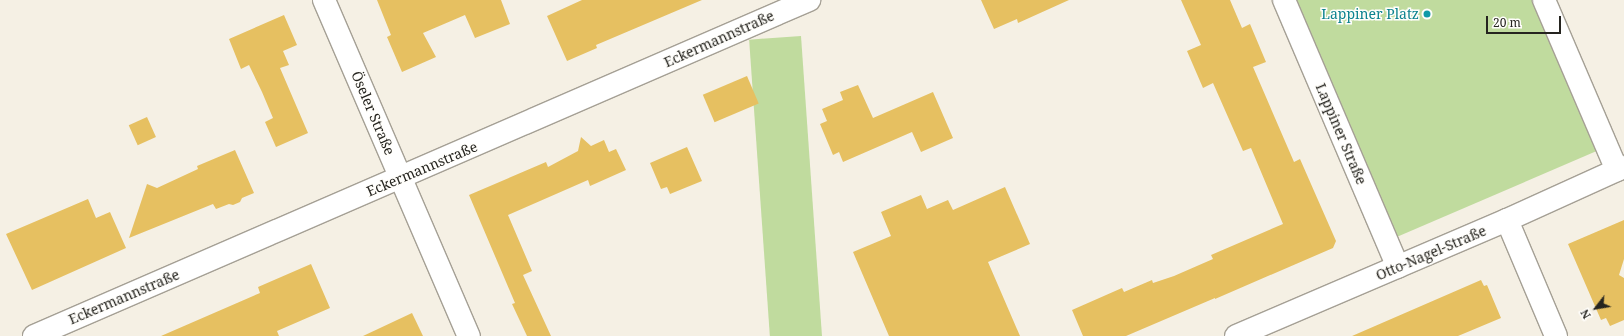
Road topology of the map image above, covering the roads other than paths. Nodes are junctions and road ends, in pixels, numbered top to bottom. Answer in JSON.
{"nodes":[{"id":1,"x":324,"y":0,"type":"edge"},
{"id":2,"x":809,"y":0,"type":"edge"},
{"id":3,"x":1284,"y":0,"type":"edge"},
{"id":4,"x":1544,"y":0,"type":"edge"},
{"id":5,"x":1621,"y":168,"type":"edge"},
{"id":6,"x":401,"y":178,"type":"junction"},
{"id":7,"x":1507,"y":220,"type":"junction"},
{"id":8,"x":1398,"y":267,"type":"junction"},
{"id":9,"x":34,"y":336,"type":"edge"},
{"id":10,"x":469,"y":336,"type":"edge"},
{"id":11,"x":1236,"y":336,"type":"edge"},
{"id":12,"x":1556,"y":336,"type":"edge"}],
"edges":[{"from":1,"to":6,"type":"street","name":"Öseler Straße"},
{"from":2,"to":6,"type":"street","name":"Eckermannstraße"},
{"from":3,"to":8,"type":"street","name":"Lappiner Straße"},
{"from":4,"to":5,"type":"street"},
{"from":5,"to":7,"type":"street","name":"Otto-Nagel-Straße"},
{"from":6,"to":9,"type":"street","name":"Eckermannstraße"},
{"from":6,"to":10,"type":"street","name":"Öseler Straße"},
{"from":7,"to":8,"type":"street","name":"Otto-Nagel-Straße"},
{"from":7,"to":12,"type":"street"},
{"from":8,"to":11,"type":"street","name":"Otto-Nagel-Straße"}]}
